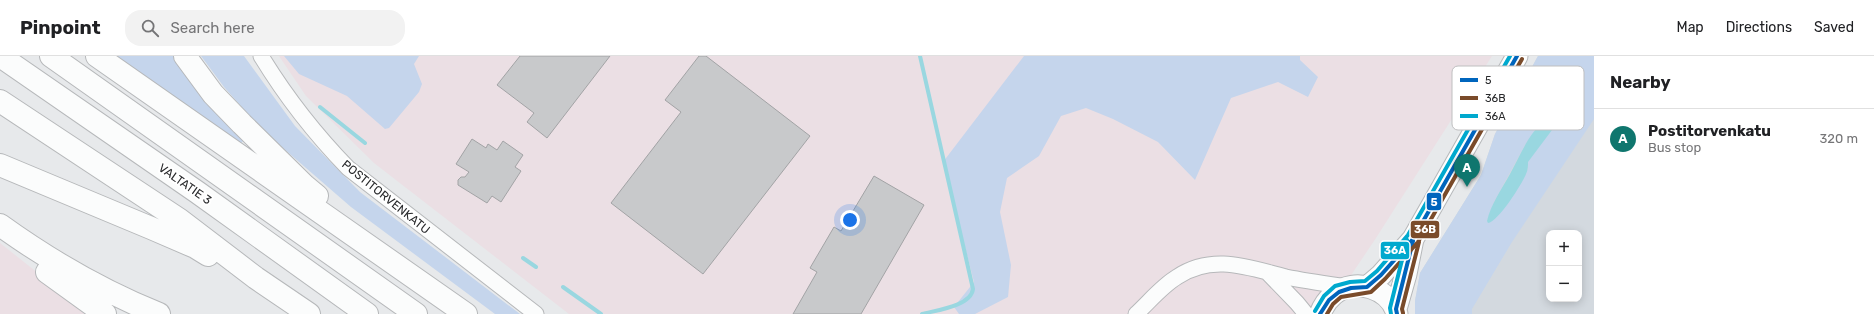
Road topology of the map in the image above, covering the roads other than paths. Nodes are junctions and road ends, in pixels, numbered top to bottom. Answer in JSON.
{"nodes":[{"id":1,"x":0,"y":56,"type":"edge"},
{"id":2,"x":51,"y":56,"type":"edge"},
{"id":3,"x":97,"y":56,"type":"edge"},
{"id":4,"x":186,"y":56,"type":"edge"},
{"id":5,"x":261,"y":56,"type":"edge"},
{"id":6,"x":1517,"y":56,"type":"edge"},
{"id":7,"x":1511,"y":66,"type":"edge"},
{"id":8,"x":0,"y":101,"type":"edge"},
{"id":9,"x":1475,"y":130,"type":"edge"},
{"id":10,"x":0,"y":165,"type":"edge"},
{"id":11,"x":0,"y":225,"type":"edge"},
{"id":12,"x":0,"y":235,"type":"edge"},
{"id":13,"x":1413,"y":239,"type":"junction"},
{"id":14,"x":1267,"y":272,"type":"junction"},
{"id":15,"x":256,"y":278,"type":"junction"},
{"id":16,"x":1347,"y":287,"type":"junction"},
{"id":17,"x":1367,"y":287,"type":"junction"},
{"id":18,"x":437,"y":294,"type":"junction"},
{"id":19,"x":1396,"y":311,"type":"edge"},
{"id":20,"x":105,"y":314,"type":"edge"},
{"id":21,"x":159,"y":314,"type":"edge"},
{"id":22,"x":309,"y":314,"type":"edge"},
{"id":23,"x":367,"y":314,"type":"edge"},
{"id":24,"x":416,"y":314,"type":"edge"},
{"id":25,"x":466,"y":314,"type":"edge"},
{"id":26,"x":536,"y":314,"type":"edge"},
{"id":27,"x":1136,"y":314,"type":"edge"},
{"id":28,"x":1306,"y":314,"type":"edge"},
{"id":29,"x":1320,"y":314,"type":"edge"}],
"edges":[{"from":1,"to":23,"type":"highway","name":"VALTATIE 3"},
{"from":2,"to":24,"type":"highway"},
{"from":3,"to":18,"type":"highway"},
{"from":4,"to":18,"type":"highway"},
{"from":5,"to":26,"type":"street","name":"POSTITORVENKATU"},
{"from":6,"to":7,"type":"main road"},
{"from":8,"to":15,"type":"highway"},
{"from":9,"to":13,"type":"main road"},
{"from":10,"to":15,"type":"highway"},
{"from":11,"to":21,"type":"highway"},
{"from":12,"to":20,"type":"highway"},
{"from":13,"to":17,"type":"main road"},
{"from":13,"to":19,"type":"main road"},
{"from":14,"to":16,"type":"street"},
{"from":14,"to":27,"type":"street"},
{"from":14,"to":28,"type":"street"},
{"from":15,"to":22,"type":"highway"},
{"from":16,"to":17,"type":"main road"},
{"from":16,"to":29,"type":"main road"},
{"from":17,"to":19,"type":"main road"},
{"from":18,"to":25,"type":"highway"}]}
